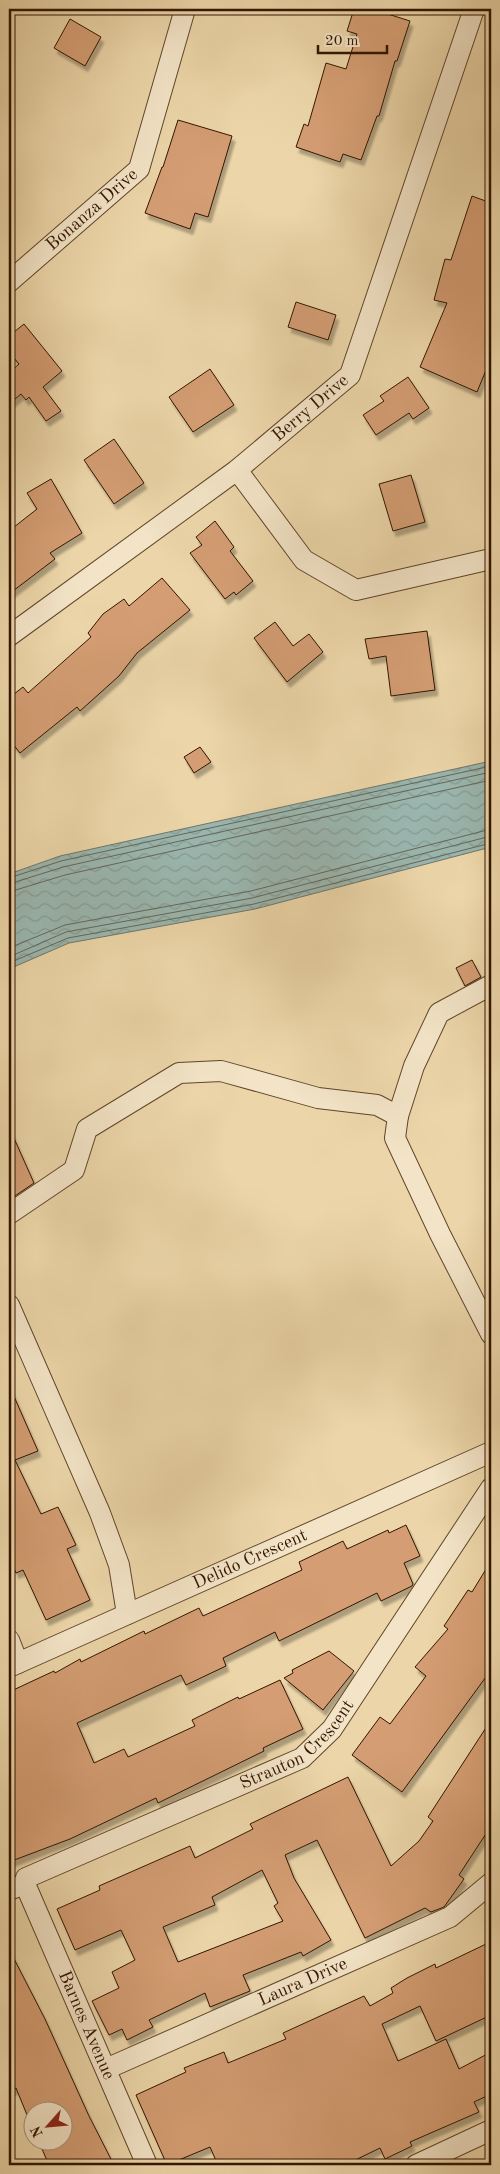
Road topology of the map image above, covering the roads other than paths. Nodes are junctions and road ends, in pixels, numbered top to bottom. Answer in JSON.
{"nodes":[{"id":1,"x":185,"y":9,"type":"edge"},
{"id":2,"x":474,"y":9,"type":"edge"},
{"id":3,"x":9,"y":282,"type":"edge"},
{"id":4,"x":237,"y":470,"type":"junction"},
{"id":5,"x":491,"y":559,"type":"edge"},
{"id":6,"x":9,"y":636,"type":"edge"},
{"id":7,"x":491,"y":985,"type":"edge"},
{"id":8,"x":398,"y":1116,"type":"junction"},
{"id":9,"x":9,"y":1214,"type":"edge"},
{"id":10,"x":9,"y":1305,"type":"edge"},
{"id":11,"x":491,"y":1334,"type":"edge"},
{"id":12,"x":491,"y":1452,"type":"edge"},
{"id":13,"x":491,"y":1488,"type":"edge"},
{"id":14,"x":127,"y":1614,"type":"junction"},
{"id":15,"x":9,"y":1640,"type":"edge"},
{"id":16,"x":13,"y":1665,"type":"edge"},
{"id":17,"x":491,"y":1883,"type":"edge"},
{"id":18,"x":17,"y":1887,"type":"edge"},
{"id":19,"x":106,"y":2069,"type":"junction"},
{"id":20,"x":491,"y":2130,"type":"edge"},
{"id":21,"x":147,"y":2165,"type":"edge"},
{"id":22,"x":416,"y":2165,"type":"edge"}],
"edges":[{"from":1,"to":3,"type":"street","name":"Bonanza Drive"},
{"from":2,"to":4,"type":"street","name":"Berry Drive"},
{"from":4,"to":5,"type":"street"},
{"from":4,"to":6,"type":"street","name":"Berry Drive"},
{"from":7,"to":8,"type":"street"},
{"from":8,"to":9,"type":"street"},
{"from":8,"to":11,"type":"street"},
{"from":10,"to":14,"type":"street"},
{"from":12,"to":14,"type":"street","name":"Delido Crescent"},
{"from":13,"to":18,"type":"street","name":"Strauton Crescent"},
{"from":14,"to":16,"type":"street","name":"Delido Crescent"},
{"from":15,"to":16,"type":"street"},
{"from":17,"to":19,"type":"street","name":"Laura Drive"},
{"from":18,"to":19,"type":"street","name":"Barnes Avenue"},
{"from":19,"to":21,"type":"street","name":"Barnes Avenue"},
{"from":20,"to":22,"type":"street"}]}
